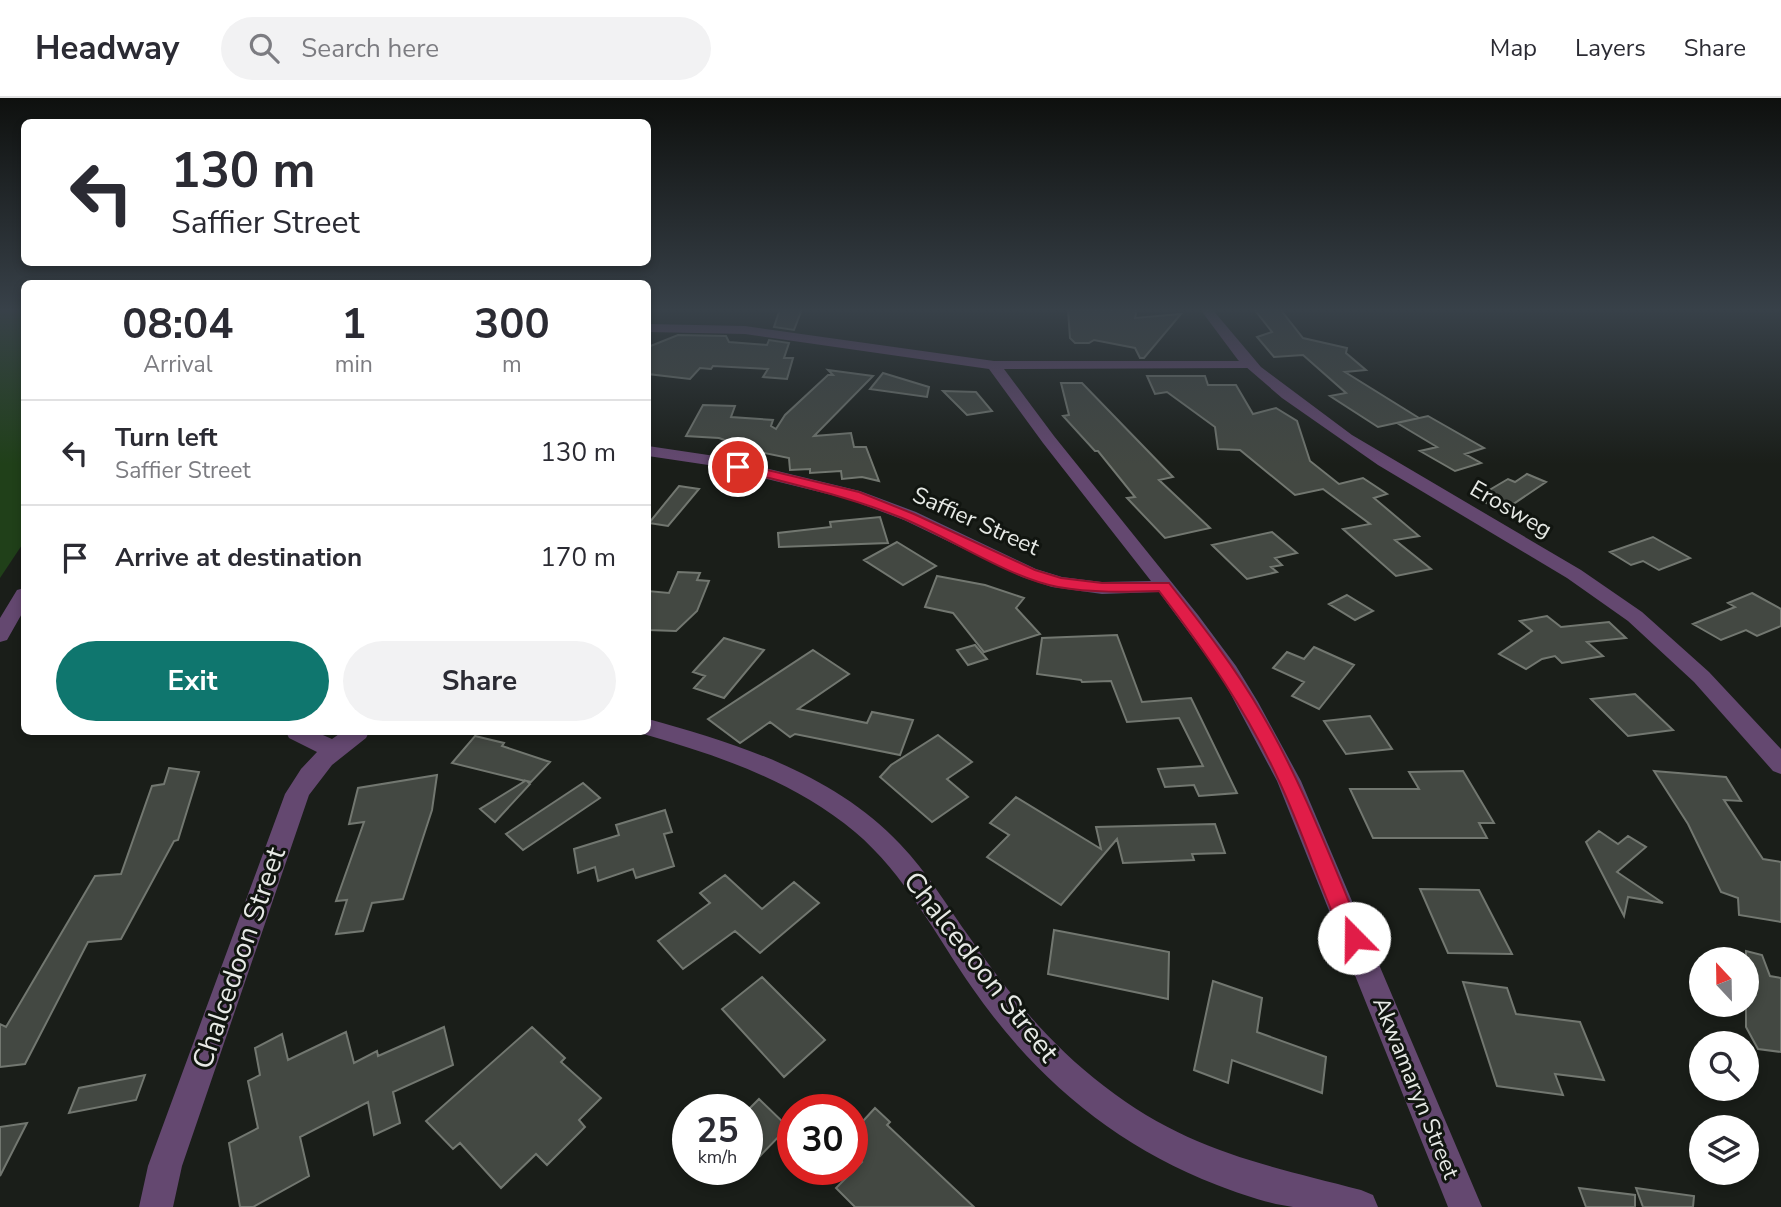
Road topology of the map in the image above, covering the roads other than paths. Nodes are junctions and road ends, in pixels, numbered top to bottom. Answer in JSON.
{"nodes":[{"id":1,"x":964,"y":361,"type":"edge"},
{"id":2,"x":1246,"y":361,"type":"edge"},
{"id":3,"x":1249,"y":364,"type":"junction"},
{"id":4,"x":994,"y":365,"type":"junction"},
{"id":5,"x":651,"y":451,"type":"edge"},
{"id":6,"x":1164,"y":586,"type":"junction"},
{"id":7,"x":21,"y":599,"type":"edge"},
{"id":8,"x":0,"y":635,"type":"edge"},
{"id":9,"x":651,"y":728,"type":"edge"},
{"id":10,"x":304,"y":735,"type":"edge"},
{"id":11,"x":354,"y":735,"type":"edge"},
{"id":12,"x":332,"y":750,"type":"junction"},
{"id":13,"x":1781,"y":765,"type":"edge"},
{"id":14,"x":156,"y":1207,"type":"edge"},
{"id":15,"x":1361,"y":1207,"type":"edge"},
{"id":16,"x":1465,"y":1207,"type":"edge"}],
"edges":[{"from":1,"to":4,"type":"street"},
{"from":2,"to":3,"type":"street","name":"Erosweg"},
{"from":3,"to":4,"type":"street"},
{"from":3,"to":13,"type":"street","name":"Erosweg"},
{"from":4,"to":6,"type":"street","name":"Akwamaryn Street"},
{"from":5,"to":6,"type":"street","name":"Saffier Street"},
{"from":6,"to":16,"type":"street","name":"Akwamaryn Street"},
{"from":7,"to":8,"type":"street"},
{"from":9,"to":15,"type":"street","name":"Chalcedoon Street"},
{"from":10,"to":12,"type":"street"},
{"from":11,"to":12,"type":"street","name":"Chalcedoon Street"},
{"from":12,"to":14,"type":"street","name":"Chalcedoon Street"}]}
